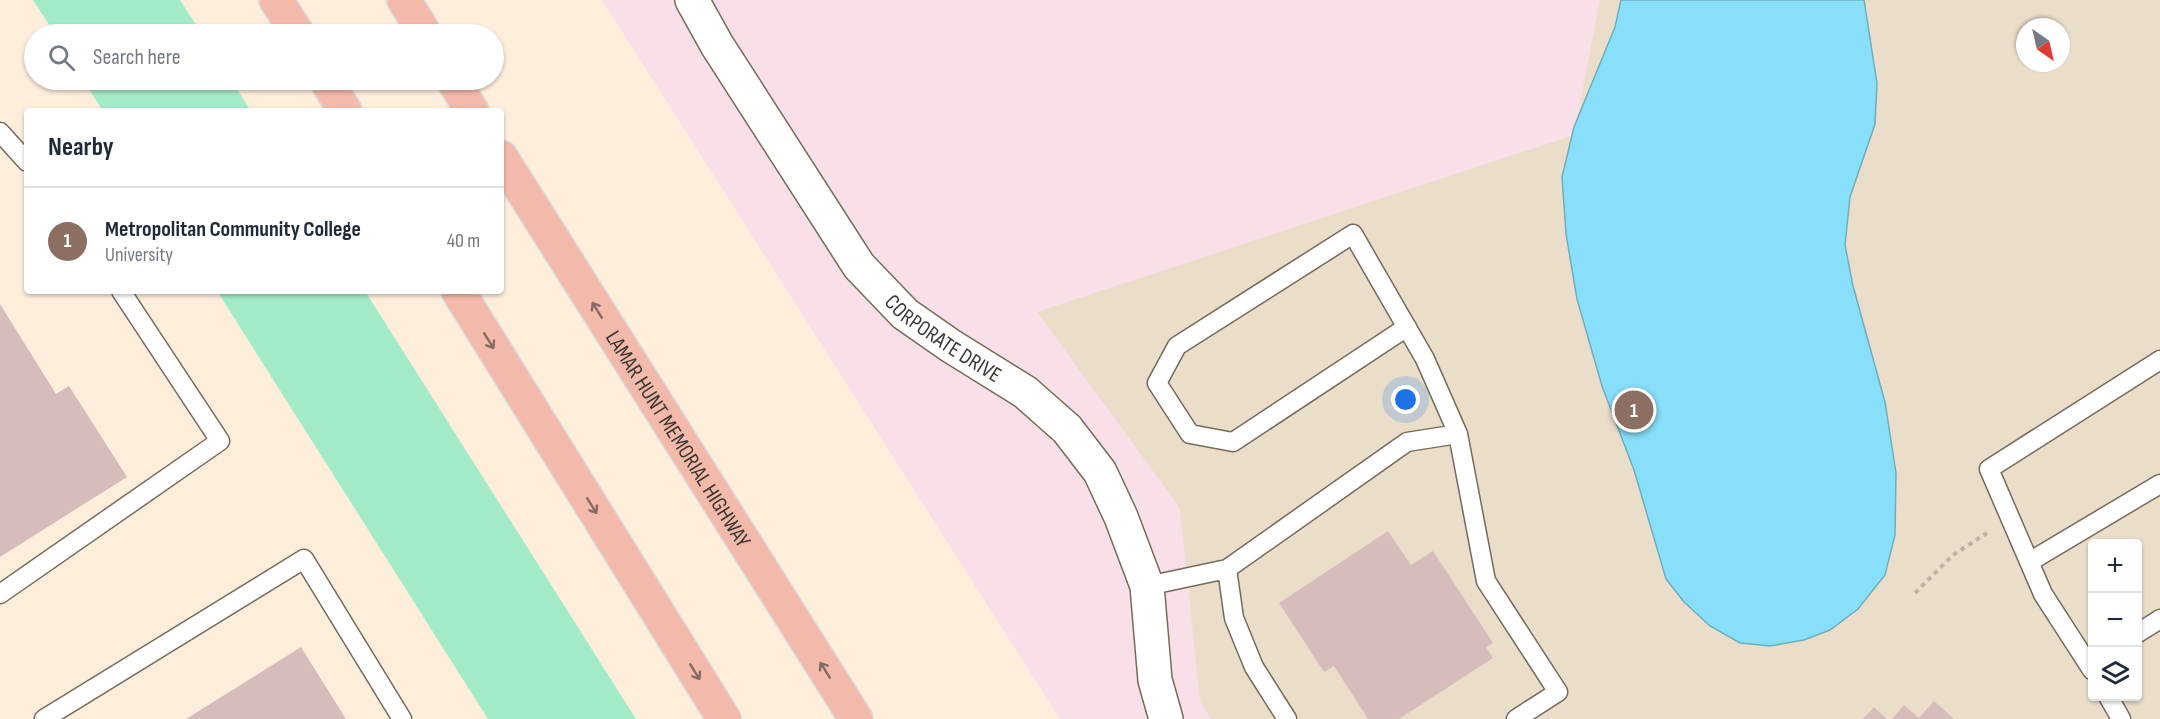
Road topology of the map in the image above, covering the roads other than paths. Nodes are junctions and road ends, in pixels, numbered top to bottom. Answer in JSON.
{"nodes":[{"id":1,"x":276,"y":0,"type":"edge"},
{"id":2,"x":404,"y":0,"type":"edge"},
{"id":3,"x":692,"y":0,"type":"edge"},
{"id":4,"x":292,"y":24,"type":"edge"},
{"id":5,"x":419,"y":24,"type":"edge"},
{"id":6,"x":332,"y":90,"type":"edge"},
{"id":7,"x":459,"y":90,"type":"edge"},
{"id":8,"x":343,"y":108,"type":"edge"},
{"id":9,"x":470,"y":108,"type":"edge"},
{"id":10,"x":0,"y":132,"type":"edge"},
{"id":11,"x":24,"y":159,"type":"edge"},
{"id":12,"x":504,"y":162,"type":"edge"},
{"id":13,"x":124,"y":294,"type":"edge"},
{"id":14,"x":460,"y":294,"type":"edge"},
{"id":15,"x":1407,"y":327,"type":"junction"},
{"id":16,"x":2160,"y":360,"type":"edge"},
{"id":17,"x":1458,"y":434,"type":"junction"},
{"id":18,"x":2160,"y":484,"type":"edge"},
{"id":19,"x":2029,"y":562,"type":"junction"},
{"id":20,"x":1227,"y":569,"type":"junction"},
{"id":21,"x":1147,"y":586,"type":"junction"},
{"id":22,"x":0,"y":594,"type":"edge"},
{"id":23,"x":2160,"y":619,"type":"edge"},
{"id":24,"x":2142,"y":630,"type":"edge"},
{"id":25,"x":2088,"y":660,"type":"edge"},
{"id":26,"x":2111,"y":701,"type":"edge"},
{"id":27,"x":44,"y":719,"type":"edge"},
{"id":28,"x":402,"y":719,"type":"edge"},
{"id":29,"x":724,"y":719,"type":"edge"},
{"id":30,"x":856,"y":719,"type":"edge"},
{"id":31,"x":1166,"y":719,"type":"edge"},
{"id":32,"x":1287,"y":719,"type":"edge"},
{"id":33,"x":1516,"y":719,"type":"edge"},
{"id":34,"x":2121,"y":719,"type":"edge"}],
"edges":[{"from":1,"to":4,"type":"highway"},
{"from":2,"to":5,"type":"highway"},
{"from":3,"to":21,"type":"street","name":"CORPORATE DRIVE"},
{"from":6,"to":8,"type":"highway"},
{"from":7,"to":9,"type":"highway"},
{"from":10,"to":11,"type":"lane"},
{"from":30,"to":12,"type":"highway","name":"LAMAR HUNT MEMORIAL HIGHWAY","one_way":true},
{"from":13,"to":22,"type":"lane"},
{"from":14,"to":29,"type":"highway","one_way":true},
{"from":15,"to":15,"type":"lane"},
{"from":15,"to":17,"type":"lane"},
{"from":16,"to":19,"type":"lane"},
{"from":17,"to":20,"type":"lane"},
{"from":17,"to":33,"type":"lane"},
{"from":18,"to":19,"type":"lane"},
{"from":19,"to":25,"type":"lane"},
{"from":20,"to":21,"type":"lane"},
{"from":20,"to":32,"type":"lane"},
{"from":21,"to":31,"type":"street","name":"CORPORATE DRIVE"},
{"from":23,"to":24,"type":"lane"},
{"from":26,"to":34,"type":"lane"},
{"from":27,"to":28,"type":"lane"}]}
